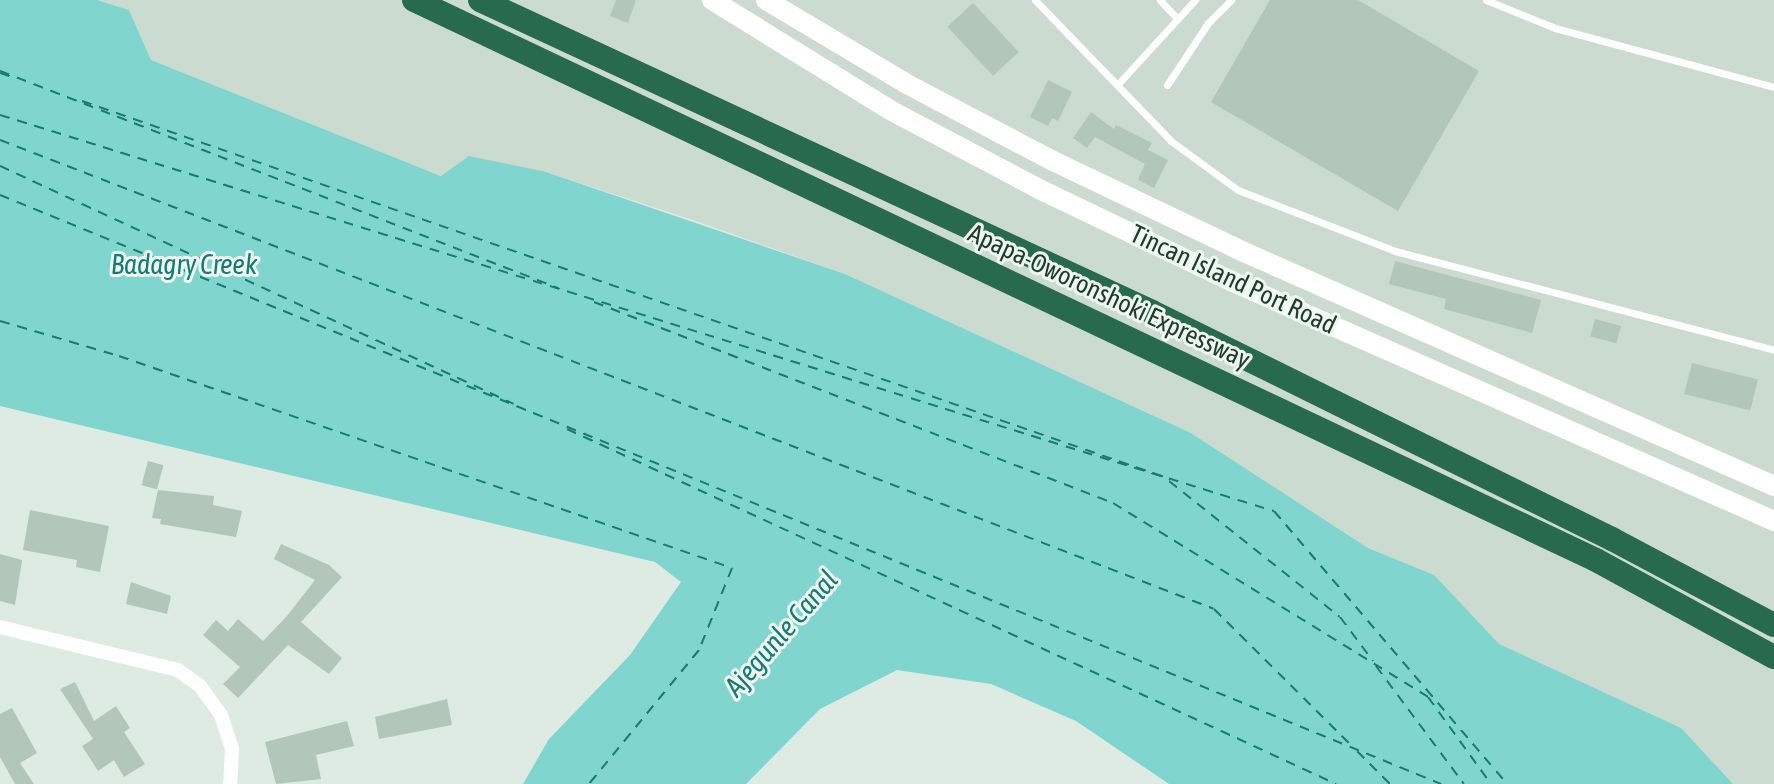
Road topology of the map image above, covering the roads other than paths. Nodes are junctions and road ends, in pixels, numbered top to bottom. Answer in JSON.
{"nodes":[{"id":1,"x":414,"y":0,"type":"edge"},
{"id":2,"x":480,"y":0,"type":"edge"},
{"id":3,"x":712,"y":0,"type":"edge"},
{"id":4,"x":766,"y":0,"type":"edge"},
{"id":5,"x":1035,"y":0,"type":"edge"},
{"id":6,"x":1160,"y":0,"type":"edge"},
{"id":7,"x":1195,"y":0,"type":"edge"},
{"id":8,"x":1231,"y":0,"type":"edge"},
{"id":9,"x":1486,"y":0,"type":"edge"},
{"id":10,"x":1176,"y":17,"type":"junction"},
{"id":11,"x":1118,"y":84,"type":"junction"},
{"id":12,"x":1167,"y":85,"type":"dead end"},
{"id":13,"x":1774,"y":87,"type":"edge"},
{"id":14,"x":1774,"y":350,"type":"edge"},
{"id":15,"x":1774,"y":486,"type":"edge"},
{"id":16,"x":1774,"y":521,"type":"edge"},
{"id":17,"x":1774,"y":625,"type":"edge"},
{"id":18,"x":0,"y":627,"type":"edge"},
{"id":19,"x":1774,"y":657,"type":"edge"},
{"id":20,"x":230,"y":784,"type":"edge"}],
"edges":[{"from":1,"to":19,"type":"highway","name":"Apapa-Oworonshoki Expressway"},
{"from":2,"to":17,"type":"highway","name":"Apapa-Oworonshoki Expressway"},
{"from":3,"to":16,"type":"street","name":"Tincan Island Port Road"},
{"from":4,"to":15,"type":"street","name":"Tincan Island Port Road"},
{"from":5,"to":11,"type":"lane"},
{"from":6,"to":10,"type":"lane"},
{"from":7,"to":10,"type":"lane"},
{"from":8,"to":12,"type":"lane"},
{"from":9,"to":13,"type":"lane"},
{"from":10,"to":11,"type":"lane"},
{"from":11,"to":14,"type":"lane"},
{"from":18,"to":20,"type":"street"}]}
